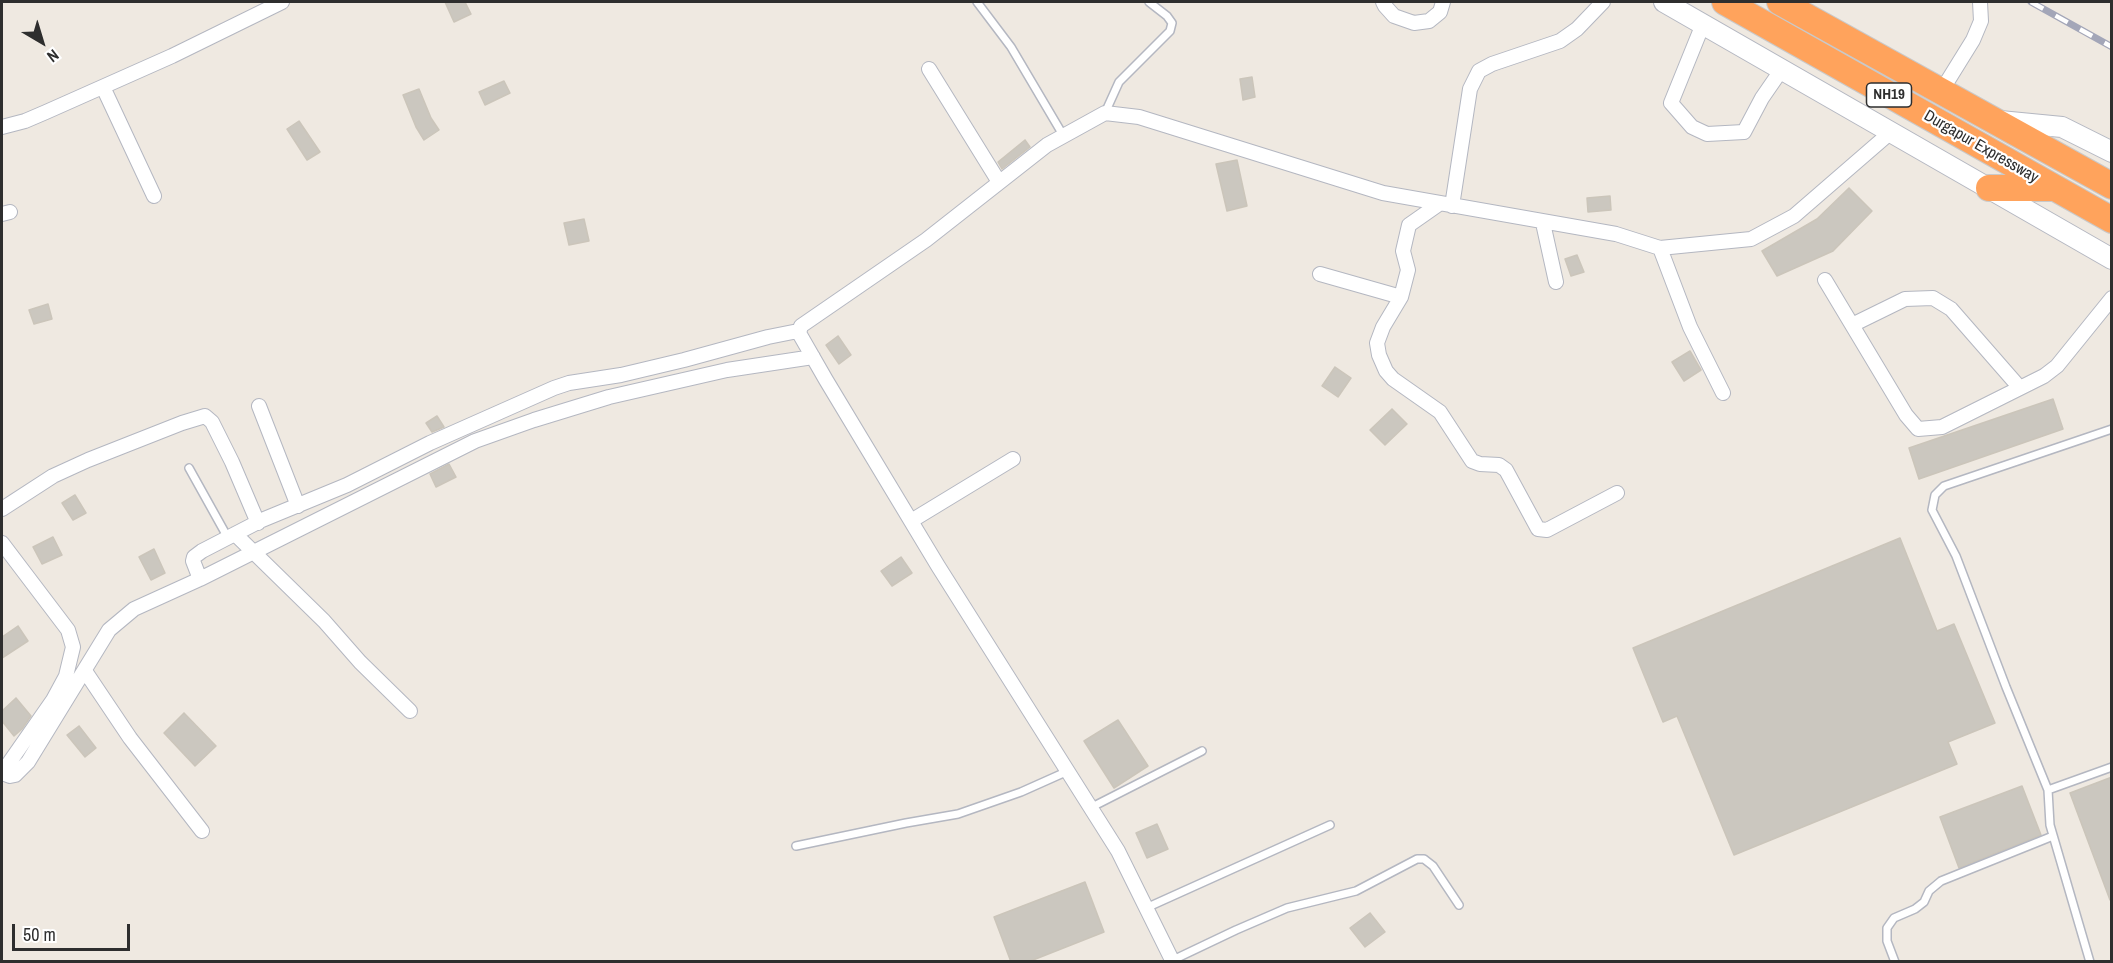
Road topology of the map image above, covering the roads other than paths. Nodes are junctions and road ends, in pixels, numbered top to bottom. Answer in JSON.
{"nodes":[{"id":1,"x":282,"y":2,"type":"edge"},
{"id":2,"x":977,"y":2,"type":"edge"},
{"id":3,"x":1149,"y":2,"type":"edge"},
{"id":4,"x":1383,"y":2,"type":"edge"},
{"id":5,"x":1443,"y":2,"type":"edge"},
{"id":6,"x":1603,"y":2,"type":"edge"},
{"id":7,"x":1664,"y":2,"type":"edge"},
{"id":8,"x":1725,"y":2,"type":"edge"},
{"id":9,"x":1780,"y":2,"type":"edge"},
{"id":10,"x":1980,"y":2,"type":"edge"},
{"id":11,"x":1703,"y":24,"type":"junction"},
{"id":12,"x":928,"y":69,"type":"dead end"},
{"id":13,"x":1782,"y":69,"type":"junction"},
{"id":14,"x":103,"y":87,"type":"junction"},
{"id":15,"x":1942,"y":90,"type":"junction"},
{"id":16,"x":1105,"y":113,"type":"junction"},
{"id":17,"x":1995,"y":120,"type":"junction"},
{"id":18,"x":2,"y":127,"type":"edge"},
{"id":19,"x":1891,"y":132,"type":"junction"},
{"id":20,"x":1063,"y":135,"type":"junction"},
{"id":21,"x":2112,"y":152,"type":"edge"},
{"id":22,"x":999,"y":182,"type":"junction"},
{"id":23,"x":2112,"y":186,"type":"edge"},
{"id":24,"x":1989,"y":188,"type":"junction"},
{"id":25,"x":2054,"y":188,"type":"junction"},
{"id":26,"x":154,"y":196,"type":"dead end"},
{"id":27,"x":1446,"y":205,"type":"junction"},
{"id":28,"x":2112,"y":220,"type":"edge"},
{"id":29,"x":1543,"y":223,"type":"junction"},
{"id":30,"x":1660,"y":248,"type":"junction"},
{"id":31,"x":2112,"y":259,"type":"edge"},
{"id":32,"x":1320,"y":274,"type":"dead end"},
{"id":33,"x":1825,"y":280,"type":"dead end"},
{"id":34,"x":1556,"y":282,"type":"dead end"},
{"id":35,"x":1401,"y":297,"type":"junction"},
{"id":36,"x":2112,"y":298,"type":"edge"},
{"id":37,"x":1852,"y":325,"type":"junction"},
{"id":38,"x":804,"y":343,"type":"junction"},
{"id":39,"x":2020,"y":388,"type":"junction"},
{"id":40,"x":1723,"y":393,"type":"dead end"},
{"id":41,"x":260,"y":406,"type":"dead end"},
{"id":42,"x":2112,"y":429,"type":"edge"},
{"id":43,"x":1012,"y":459,"type":"dead end"},
{"id":44,"x":189,"y":468,"type":"dead end"},
{"id":45,"x":1617,"y":493,"type":"dead end"},
{"id":46,"x":298,"y":506,"type":"junction"},
{"id":47,"x":2,"y":509,"type":"edge"},
{"id":48,"x":911,"y":521,"type":"junction"},
{"id":49,"x":258,"y":523,"type":"junction"},
{"id":50,"x":232,"y":536,"type":"junction"},
{"id":51,"x":2,"y":543,"type":"edge"},
{"id":52,"x":252,"y":553,"type":"junction"},
{"id":53,"x":200,"y":579,"type":"junction"},
{"id":54,"x":85,"y":671,"type":"junction"},
{"id":55,"x":410,"y":711,"type":"dead end"},
{"id":56,"x":1202,"y":752,"type":"dead end"},
{"id":57,"x":2112,"y":767,"type":"edge"},
{"id":58,"x":1068,"y":771,"type":"junction"},
{"id":59,"x":2,"y":773,"type":"edge"},
{"id":60,"x":2048,"y":790,"type":"junction"},
{"id":61,"x":1092,"y":807,"type":"junction"},
{"id":62,"x":1330,"y":825,"type":"dead end"},
{"id":63,"x":202,"y":831,"type":"dead end"},
{"id":64,"x":2053,"y":837,"type":"junction"},
{"id":65,"x":796,"y":846,"type":"dead end"},
{"id":66,"x":1459,"y":905,"type":"dead end"},
{"id":67,"x":1146,"y":908,"type":"junction"},
{"id":68,"x":1173,"y":961,"type":"edge"},
{"id":69,"x":1894,"y":962,"type":"edge"},
{"id":70,"x":2090,"y":962,"type":"edge"}],
"edges":[{"from":1,"to":14,"type":"street"},
{"from":2,"to":20,"type":"lane"},
{"from":3,"to":16,"type":"lane"},
{"from":4,"to":5,"type":"street"},
{"from":6,"to":27,"type":"street"},
{"from":7,"to":11,"type":"street"},
{"from":8,"to":25,"type":"highway","name":"Durgapur Expressway","number":"NH19"},
{"from":9,"to":15,"type":"highway","name":"Durgapur Expressway","number":"NH19"},
{"from":10,"to":15,"type":"street"},
{"from":11,"to":13,"type":"street"},
{"from":11,"to":13,"type":"street"},
{"from":12,"to":22,"type":"street"},
{"from":13,"to":19,"type":"street"},
{"from":14,"to":18,"type":"street"},
{"from":14,"to":26,"type":"street"},
{"from":15,"to":17,"type":"highway","name":"Durgapur Expressway","number":"NH19"},
{"from":16,"to":20,"type":"street"},
{"from":16,"to":27,"type":"street"},
{"from":17,"to":21,"type":"street"},
{"from":17,"to":23,"type":"highway","name":"Durgapur Expressway","number":"NH19"},
{"from":19,"to":24,"type":"street"},
{"from":19,"to":30,"type":"street"},
{"from":20,"to":22,"type":"street"},
{"from":22,"to":38,"type":"street"},
{"from":24,"to":25,"type":"highway"},
{"from":24,"to":31,"type":"street"},
{"from":25,"to":28,"type":"highway","name":"Durgapur Expressway","number":"NH19"},
{"from":27,"to":29,"type":"street"},
{"from":27,"to":35,"type":"street"},
{"from":29,"to":30,"type":"street"},
{"from":29,"to":34,"type":"street"},
{"from":30,"to":40,"type":"street"},
{"from":32,"to":35,"type":"street"},
{"from":33,"to":37,"type":"street"},
{"from":35,"to":45,"type":"street"},
{"from":36,"to":39,"type":"street"},
{"from":37,"to":39,"type":"street"},
{"from":37,"to":39,"type":"street"},
{"from":38,"to":46,"type":"street"},
{"from":38,"to":48,"type":"street"},
{"from":38,"to":52,"type":"street"},
{"from":41,"to":46,"type":"street"},
{"from":42,"to":60,"type":"lane"},
{"from":43,"to":48,"type":"street"},
{"from":44,"to":50,"type":"lane"},
{"from":46,"to":49,"type":"street"},
{"from":47,"to":49,"type":"street"},
{"from":48,"to":58,"type":"street"},
{"from":49,"to":50,"type":"street"},
{"from":50,"to":52,"type":"street"},
{"from":50,"to":53,"type":"street"},
{"from":51,"to":59,"type":"street"},
{"from":52,"to":53,"type":"street"},
{"from":52,"to":55,"type":"street"},
{"from":53,"to":54,"type":"street"},
{"from":54,"to":59,"type":"street"},
{"from":54,"to":63,"type":"street"},
{"from":56,"to":61,"type":"lane"},
{"from":57,"to":60,"type":"lane"},
{"from":58,"to":61,"type":"street"},
{"from":58,"to":65,"type":"lane"},
{"from":60,"to":64,"type":"lane"},
{"from":61,"to":67,"type":"street"},
{"from":62,"to":67,"type":"lane"},
{"from":64,"to":69,"type":"lane"},
{"from":64,"to":70,"type":"lane"},
{"from":66,"to":68,"type":"lane"},
{"from":67,"to":68,"type":"street"}]}
